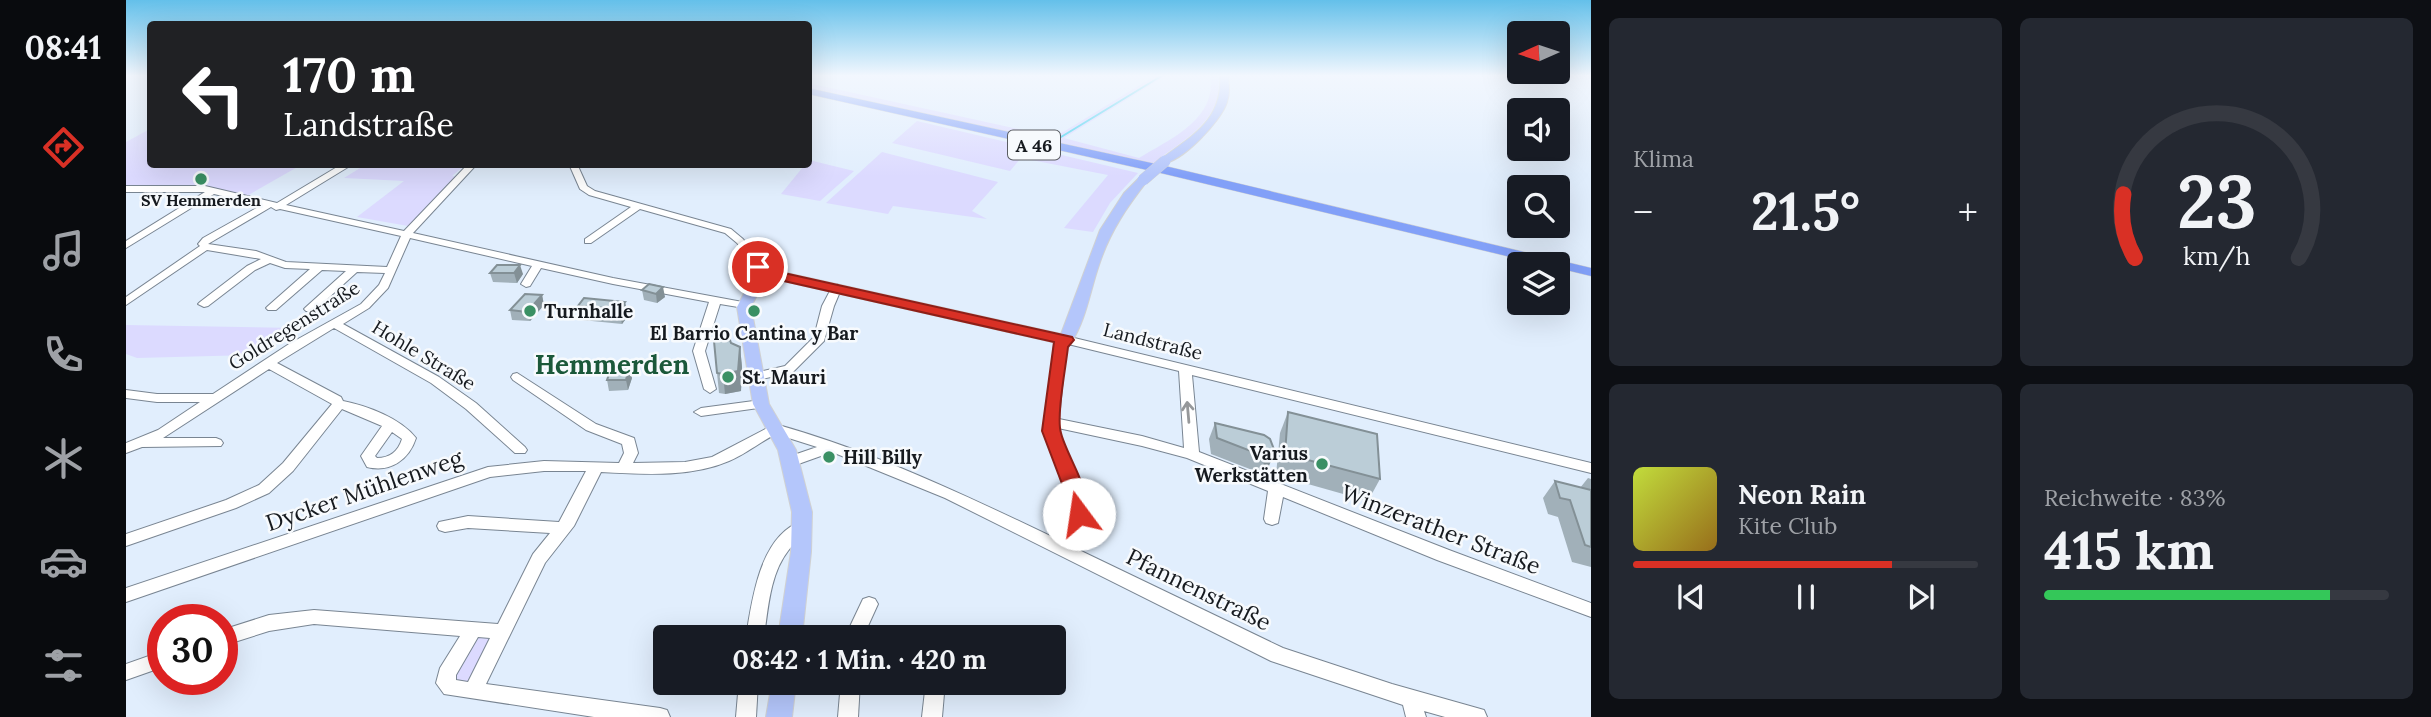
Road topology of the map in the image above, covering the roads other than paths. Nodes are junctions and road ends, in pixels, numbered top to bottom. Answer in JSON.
{"nodes":[{"id":1,"x":874,"y":108,"type":"edge"},
{"id":2,"x":879,"y":108,"type":"edge"},
{"id":3,"x":1221,"y":108,"type":"edge"},
{"id":4,"x":342,"y":168,"type":"edge"},
{"id":5,"x":469,"y":168,"type":"edge"},
{"id":6,"x":575,"y":168,"type":"edge"},
{"id":7,"x":126,"y":189,"type":"edge"},
{"id":8,"x":212,"y":191,"type":"junction"},
{"id":9,"x":272,"y":206,"type":"junction"},
{"id":10,"x":638,"y":206,"type":"junction"},
{"id":11,"x":407,"y":233,"type":"junction"},
{"id":12,"x":588,"y":242,"type":"dead end"},
{"id":13,"x":126,"y":245,"type":"edge"},
{"id":14,"x":205,"y":247,"type":"junction"},
{"id":15,"x":1507,"y":258,"type":"edge"},
{"id":16,"x":268,"y":260,"type":"junction"},
{"id":17,"x":538,"y":265,"type":"junction"},
{"id":18,"x":319,"y":267,"type":"junction"},
{"id":19,"x":354,"y":269,"type":"junction"},
{"id":20,"x":390,"y":270,"type":"junction"},
{"id":21,"x":764,"y":272,"type":"junction"},
{"id":22,"x":1591,"y":272,"type":"edge"},
{"id":23,"x":1570,"y":273,"type":"edge"},
{"id":24,"x":1591,"y":279,"type":"edge"},
{"id":25,"x":526,"y":284,"type":"dead end"},
{"id":26,"x":837,"y":287,"type":"junction"},
{"id":27,"x":715,"y":301,"type":"junction"},
{"id":28,"x":126,"y":302,"type":"edge"},
{"id":29,"x":204,"y":304,"type":"dead end"},
{"id":30,"x":744,"y":305,"type":"junction"},
{"id":31,"x":272,"y":307,"type":"dead end"},
{"id":32,"x":310,"y":309,"type":"dead end"},
{"id":33,"x":335,"y":324,"type":"junction"},
{"id":34,"x":1066,"y":340,"type":"junction"},
{"id":35,"x":268,"y":363,"type":"junction"},
{"id":36,"x":1185,"y":369,"type":"junction"},
{"id":37,"x":758,"y":376,"type":"junction"},
{"id":38,"x":517,"y":377,"type":"dead end"},
{"id":39,"x":710,"y":389,"type":"dead end"},
{"id":40,"x":126,"y":394,"type":"edge"},
{"id":41,"x":217,"y":398,"type":"junction"},
{"id":42,"x":339,"y":404,"type":"junction"},
{"id":43,"x":761,"y":404,"type":"junction"},
{"id":44,"x":701,"y":412,"type":"dead end"},
{"id":45,"x":1051,"y":422,"type":"junction"},
{"id":46,"x":389,"y":426,"type":"dead end"},
{"id":47,"x":775,"y":429,"type":"junction"},
{"id":48,"x":216,"y":443,"type":"dead end"},
{"id":49,"x":132,"y":446,"type":"edge"},
{"id":50,"x":832,"y":447,"type":"junction"},
{"id":51,"x":1192,"y":455,"type":"junction"},
{"id":52,"x":527,"y":458,"type":"junction"},
{"id":53,"x":790,"y":462,"type":"junction"},
{"id":54,"x":596,"y":467,"type":"junction"},
{"id":55,"x":624,"y":467,"type":"junction"},
{"id":56,"x":1591,"y":468,"type":"edge"},
{"id":57,"x":1276,"y":489,"type":"junction"},
{"id":58,"x":1272,"y":519,"type":"dead end"},
{"id":59,"x":445,"y":526,"type":"dead end"},
{"id":60,"x":803,"y":527,"type":"junction"},
{"id":61,"x":564,"y":528,"type":"junction"},
{"id":62,"x":126,"y":540,"type":"edge"},
{"id":63,"x":1070,"y":552,"type":"junction"},
{"id":64,"x":126,"y":595,"type":"edge"},
{"id":65,"x":869,"y":604,"type":"dead end"},
{"id":66,"x":1591,"y":611,"type":"edge"},
{"id":67,"x":758,"y":625,"type":"edge"},
{"id":68,"x":791,"y":625,"type":"edge"},
{"id":69,"x":859,"y":625,"type":"edge"},
{"id":70,"x":472,"y":629,"type":"junction"},
{"id":71,"x":504,"y":632,"type":"junction"},
{"id":72,"x":238,"y":633,"type":"edge"},
{"id":73,"x":147,"y":665,"type":"edge"},
{"id":74,"x":126,"y":673,"type":"edge"},
{"id":75,"x":473,"y":691,"type":"junction"},
{"id":76,"x":748,"y":695,"type":"edge"},
{"id":77,"x":782,"y":695,"type":"edge"},
{"id":78,"x":849,"y":695,"type":"edge"},
{"id":79,"x":935,"y":695,"type":"edge"},
{"id":80,"x":1413,"y":708,"type":"edge"},
{"id":81,"x":660,"y":717,"type":"edge"},
{"id":82,"x":746,"y":717,"type":"edge"},
{"id":83,"x":779,"y":717,"type":"edge"},
{"id":84,"x":848,"y":717,"type":"edge"},
{"id":85,"x":932,"y":717,"type":"edge"},
{"id":86,"x":1477,"y":717,"type":"edge"}],
"edges":[{"from":1,"to":15,"type":"highway","number":"A 46"},
{"from":2,"to":22,"type":"highway","number":"A 46"},
{"from":3,"to":34,"type":"main road","bridge":true},
{"from":4,"to":9,"type":"street"},
{"from":5,"to":11,"type":"street","name":"Goldregenstraße"},
{"from":6,"to":10,"type":"street"},
{"from":7,"to":8,"type":"street"},
{"from":8,"to":9,"type":"street"},
{"from":8,"to":13,"type":"street"},
{"from":9,"to":11,"type":"street"},
{"from":9,"to":14,"type":"street"},
{"from":10,"to":12,"type":"street"},
{"from":10,"to":21,"type":"street"},
{"from":11,"to":17,"type":"street"},
{"from":11,"to":20,"type":"street","name":"Goldregenstraße"},
{"from":14,"to":16,"type":"street"},
{"from":14,"to":28,"type":"street"},
{"from":16,"to":18,"type":"street"},
{"from":16,"to":29,"type":"street"},
{"from":17,"to":25,"type":"street"},
{"from":17,"to":27,"type":"street"},
{"from":18,"to":19,"type":"street"},
{"from":18,"to":31,"type":"street"},
{"from":19,"to":20,"type":"street"},
{"from":19,"to":32,"type":"street"},
{"from":20,"to":33,"type":"street","name":"Goldregenstraße"},
{"from":21,"to":26,"type":"main road","name":"Landstraße"},
{"from":21,"to":30,"type":"main road"},
{"from":23,"to":24,"type":"highway"},
{"from":26,"to":34,"type":"main road","name":"Landstraße"},
{"from":26,"to":37,"type":"street"},
{"from":27,"to":30,"type":"street"},
{"from":27,"to":39,"type":"street"},
{"from":30,"to":37,"type":"main road"},
{"from":33,"to":35,"type":"street","name":"Goldregenstraße"},
{"from":33,"to":52,"type":"street","name":"Hohle Straße"},
{"from":34,"to":36,"type":"street","name":"Landstraße"},
{"from":34,"to":45,"type":"street"},
{"from":35,"to":41,"type":"street","name":"Goldregenstraße"},
{"from":35,"to":42,"type":"street"},
{"from":51,"to":36,"type":"street","one_way":true},
{"from":36,"to":56,"type":"street","name":"Landstraße"},
{"from":37,"to":43,"type":"main road"},
{"from":38,"to":55,"type":"street"},
{"from":40,"to":41,"type":"street"},
{"from":41,"to":49,"type":"street","name":"Goldregenstraße"},
{"from":42,"to":46,"type":"street"},
{"from":42,"to":62,"type":"street"},
{"from":43,"to":44,"type":"street"},
{"from":43,"to":47,"type":"main road"},
{"from":45,"to":51,"type":"street","name":"Winzerather Straße"},
{"from":45,"to":63,"type":"street"},
{"from":47,"to":50,"type":"street","name":"Pfannenstraße"},
{"from":47,"to":53,"type":"main road"},
{"from":47,"to":55,"type":"street","name":"Dycker Mühlenweg"},
{"from":48,"to":49,"type":"street"},
{"from":50,"to":53,"type":"street"},
{"from":50,"to":63,"type":"street","name":"Pfannenstraße"},
{"from":51,"to":57,"type":"street","name":"Winzerather Straße"},
{"from":52,"to":54,"type":"street","name":"Dycker Mühlenweg"},
{"from":52,"to":64,"type":"street","name":"Dycker Mühlenweg"},
{"from":53,"to":60,"type":"main road"},
{"from":54,"to":55,"type":"street","name":"Dycker Mühlenweg"},
{"from":54,"to":61,"type":"street"},
{"from":57,"to":58,"type":"street"},
{"from":57,"to":66,"type":"street","name":"Winzerather Straße"},
{"from":59,"to":61,"type":"street"},
{"from":60,"to":67,"type":"street"},
{"from":60,"to":68,"type":"main road"},
{"from":61,"to":71,"type":"street"},
{"from":63,"to":80,"type":"street","name":"Pfannenstraße"},
{"from":65,"to":69,"type":"street"},
{"from":70,"to":71,"type":"street"},
{"from":70,"to":72,"type":"street"},
{"from":70,"to":75,"type":"street"},
{"from":71,"to":75,"type":"street"},
{"from":73,"to":74,"type":"street"},
{"from":75,"to":81,"type":"street"},
{"from":76,"to":82,"type":"street"},
{"from":77,"to":83,"type":"main road"},
{"from":78,"to":84,"type":"street"},
{"from":79,"to":85,"type":"street"},
{"from":80,"to":86,"type":"street","name":"Pfannenstraße"}]}
